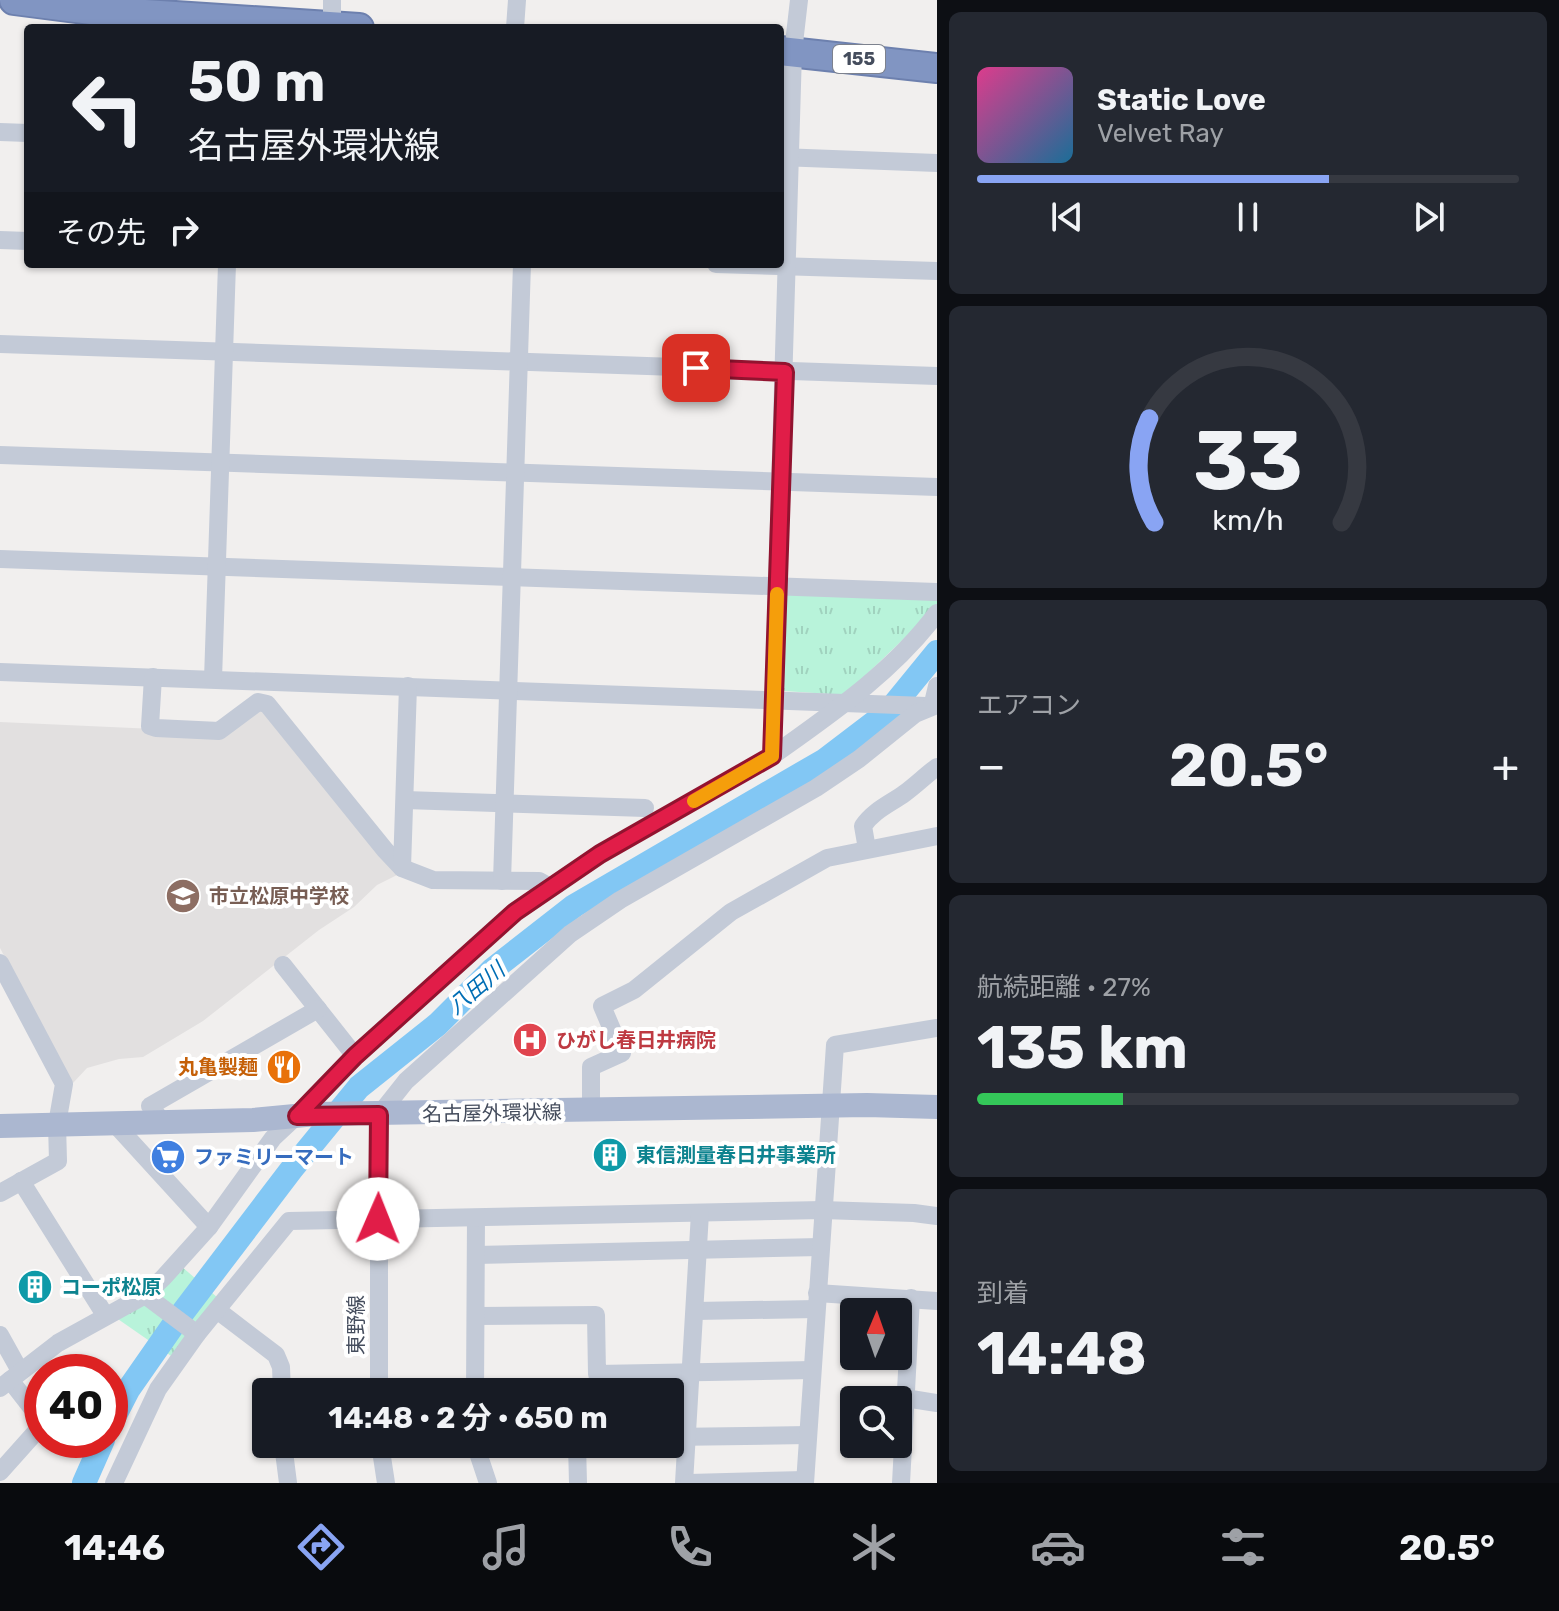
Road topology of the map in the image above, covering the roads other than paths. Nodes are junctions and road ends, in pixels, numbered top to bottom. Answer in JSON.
{"nodes":[{"id":1,"x":14,"y":0,"type":"edge"},
{"id":2,"x":517,"y":0,"type":"edge"},
{"id":3,"x":799,"y":0,"type":"edge"},
{"id":4,"x":99,"y":6,"type":"edge"},
{"id":5,"x":341,"y":18,"type":"edge"},
{"id":6,"x":235,"y":24,"type":"edge"},
{"id":7,"x":515,"y":24,"type":"edge"},
{"id":8,"x":787,"y":52,"type":"edge"},
{"id":9,"x":937,"y":68,"type":"edge"},
{"id":10,"x":0,"y":132,"type":"edge"},
{"id":11,"x":24,"y":133,"type":"edge"},
{"id":12,"x":786,"y":157,"type":"edge"},
{"id":13,"x":937,"y":163,"type":"edge"},
{"id":14,"x":0,"y":240,"type":"edge"},
{"id":15,"x":24,"y":241,"type":"edge"},
{"id":16,"x":784,"y":267,"type":"edge"},
{"id":17,"x":788,"y":267,"type":"junction"},
{"id":18,"x":227,"y":268,"type":"edge"},
{"id":19,"x":522,"y":268,"type":"edge"},
{"id":20,"x":937,"y":271,"type":"edge"},
{"id":21,"x":0,"y":344,"type":"edge"},
{"id":22,"x":225,"y":351,"type":"junction"},
{"id":23,"x":519,"y":361,"type":"junction"},
{"id":24,"x":785,"y":372,"type":"junction"},
{"id":25,"x":937,"y":376,"type":"edge"},
{"id":26,"x":0,"y":455,"type":"edge"},
{"id":27,"x":220,"y":463,"type":"junction"},
{"id":28,"x":515,"y":472,"type":"junction"},
{"id":29,"x":780,"y":483,"type":"junction"},
{"id":30,"x":937,"y":487,"type":"edge"},
{"id":31,"x":0,"y":559,"type":"edge"},
{"id":32,"x":217,"y":566,"type":"junction"},
{"id":33,"x":511,"y":576,"type":"junction"},
{"id":34,"x":778,"y":587,"type":"junction"},
{"id":35,"x":936,"y":592,"type":"edge"},
{"id":36,"x":937,"y":613,"type":"edge"},
{"id":37,"x":0,"y":672,"type":"edge"},
{"id":38,"x":153,"y":677,"type":"junction"},
{"id":39,"x":213,"y":679,"type":"junction"},
{"id":40,"x":408,"y":686,"type":"junction"},
{"id":41,"x":937,"y":686,"type":"edge"},
{"id":42,"x":508,"y":689,"type":"junction"},
{"id":43,"x":773,"y":699,"type":"junction"},
{"id":44,"x":847,"y":703,"type":"junction"},
{"id":45,"x":934,"y":707,"type":"edge"},
{"id":46,"x":772,"y":756,"type":"junction"},
{"id":47,"x":937,"y":767,"type":"edge"},
{"id":48,"x":405,"y":800,"type":"junction"},
{"id":49,"x":504,"y":803,"type":"junction"},
{"id":50,"x":645,"y":808,"type":"dead end"},
{"id":51,"x":937,"y":836,"type":"edge"},
{"id":52,"x":867,"y":849,"type":"junction"},
{"id":53,"x":402,"y":868,"type":"junction"},
{"id":54,"x":502,"y":881,"type":"junction"},
{"id":55,"x":550,"y":887,"type":"junction"},
{"id":56,"x":0,"y":963,"type":"edge"},
{"id":57,"x":283,"y":965,"type":"dead end"},
{"id":58,"x":318,"y":1009,"type":"junction"},
{"id":59,"x":937,"y":1028,"type":"edge"},
{"id":60,"x":355,"y":1056,"type":"junction"},
{"id":61,"x":832,"y":1106,"type":"junction"},
{"id":62,"x":937,"y":1107,"type":"edge"},
{"id":63,"x":591,"y":1111,"type":"junction"},
{"id":64,"x":306,"y":1115,"type":"junction"},
{"id":65,"x":372,"y":1115,"type":"junction"},
{"id":66,"x":162,"y":1121,"type":"junction"},
{"id":67,"x":114,"y":1123,"type":"junction"},
{"id":68,"x":57,"y":1124,"type":"junction"},
{"id":69,"x":0,"y":1126,"type":"edge"},
{"id":70,"x":21,"y":1181,"type":"junction"},
{"id":71,"x":0,"y":1193,"type":"edge"},
{"id":72,"x":822,"y":1210,"type":"junction"},
{"id":73,"x":700,"y":1213,"type":"junction"},
{"id":74,"x":937,"y":1216,"type":"edge"},
{"id":75,"x":476,"y":1218,"type":"junction"},
{"id":76,"x":378,"y":1219,"type":"junction"},
{"id":77,"x":209,"y":1227,"type":"junction"},
{"id":78,"x":820,"y":1247,"type":"junction"},
{"id":79,"x":698,"y":1250,"type":"junction"},
{"id":80,"x":476,"y":1255,"type":"junction"},
{"id":81,"x":912,"y":1298,"type":"edge"},
{"id":82,"x":152,"y":1300,"type":"junction"},
{"id":83,"x":840,"y":1300,"type":"edge"},
{"id":84,"x":816,"y":1301,"type":"junction"},
{"id":85,"x":937,"y":1301,"type":"edge"},
{"id":86,"x":217,"y":1310,"type":"junction"},
{"id":87,"x":695,"y":1311,"type":"junction"},
{"id":88,"x":105,"y":1315,"type":"junction"},
{"id":89,"x":477,"y":1316,"type":"junction"},
{"id":90,"x":195,"y":1333,"type":"junction"},
{"id":91,"x":0,"y":1335,"type":"edge"},
{"id":92,"x":812,"y":1370,"type":"junction"},
{"id":93,"x":691,"y":1372,"type":"junction"},
{"id":94,"x":281,"y":1378,"type":"edge"},
{"id":95,"x":379,"y":1378,"type":"edge"},
{"id":96,"x":475,"y":1378,"type":"edge"},
{"id":97,"x":602,"y":1378,"type":"edge"},
{"id":98,"x":646,"y":1378,"type":"edge"},
{"id":99,"x":10,"y":1380,"type":"edge"},
{"id":100,"x":24,"y":1399,"type":"edge"},
{"id":101,"x":912,"y":1399,"type":"edge"},
{"id":102,"x":937,"y":1403,"type":"edge"},
{"id":103,"x":684,"y":1407,"type":"edge"},
{"id":104,"x":808,"y":1435,"type":"junction"},
{"id":105,"x":684,"y":1437,"type":"edge"},
{"id":106,"x":24,"y":1444,"type":"edge"},
{"id":107,"x":285,"y":1458,"type":"edge"},
{"id":108,"x":382,"y":1458,"type":"edge"},
{"id":109,"x":478,"y":1458,"type":"edge"},
{"id":110,"x":577,"y":1458,"type":"edge"},
{"id":111,"x":682,"y":1458,"type":"edge"},
{"id":112,"x":902,"y":1458,"type":"edge"},
{"id":113,"x":0,"y":1472,"type":"edge"},
{"id":114,"x":805,"y":1482,"type":"edge"},
{"id":115,"x":114,"y":1483,"type":"edge"},
{"id":116,"x":288,"y":1483,"type":"edge"},
{"id":117,"x":386,"y":1483,"type":"edge"},
{"id":118,"x":488,"y":1483,"type":"edge"},
{"id":119,"x":578,"y":1483,"type":"edge"},
{"id":120,"x":687,"y":1483,"type":"edge"},
{"id":121,"x":705,"y":1483,"type":"edge"},
{"id":122,"x":901,"y":1483,"type":"edge"}],
"edges":[{"from":1,"to":4,"type":"highway"},
{"from":2,"to":7,"type":"street"},
{"from":3,"to":8,"type":"street"},
{"from":4,"to":6,"type":"highway"},
{"from":5,"to":6,"type":"highway"},
{"from":8,"to":9,"type":"highway","number":"155"},
{"from":8,"to":12,"type":"street"},
{"from":10,"to":11,"type":"street"},
{"from":12,"to":13,"type":"street"},
{"from":12,"to":17,"type":"street"},
{"from":14,"to":15,"type":"street"},
{"from":16,"to":17,"type":"street"},
{"from":17,"to":20,"type":"street"},
{"from":17,"to":24,"type":"street"},
{"from":18,"to":22,"type":"street"},
{"from":19,"to":23,"type":"street"},
{"from":21,"to":22,"type":"street"},
{"from":22,"to":23,"type":"street"},
{"from":22,"to":27,"type":"street"},
{"from":23,"to":24,"type":"street"},
{"from":23,"to":28,"type":"street"},
{"from":24,"to":25,"type":"street"},
{"from":24,"to":29,"type":"street"},
{"from":26,"to":27,"type":"street"},
{"from":27,"to":28,"type":"street"},
{"from":27,"to":32,"type":"street"},
{"from":28,"to":29,"type":"street"},
{"from":28,"to":33,"type":"street"},
{"from":29,"to":30,"type":"street"},
{"from":29,"to":34,"type":"street"},
{"from":31,"to":32,"type":"street"},
{"from":32,"to":33,"type":"street"},
{"from":32,"to":39,"type":"street"},
{"from":33,"to":34,"type":"street"},
{"from":33,"to":42,"type":"street"},
{"from":34,"to":35,"type":"street"},
{"from":34,"to":43,"type":"street"},
{"from":36,"to":44,"type":"street"},
{"from":37,"to":38,"type":"street"},
{"from":38,"to":39,"type":"street"},
{"from":38,"to":53,"type":"street"},
{"from":39,"to":40,"type":"street"},
{"from":40,"to":42,"type":"street"},
{"from":40,"to":48,"type":"street"},
{"from":41,"to":45,"type":"street"},
{"from":42,"to":43,"type":"street"},
{"from":42,"to":49,"type":"street"},
{"from":43,"to":44,"type":"street"},
{"from":43,"to":46,"type":"street"},
{"from":44,"to":45,"type":"street"},
{"from":44,"to":46,"type":"street"},
{"from":45,"to":65,"type":"street"},
{"from":46,"to":55,"type":"street"},
{"from":47,"to":52,"type":"street"},
{"from":48,"to":49,"type":"street"},
{"from":48,"to":53,"type":"street"},
{"from":49,"to":50,"type":"street"},
{"from":49,"to":54,"type":"street"},
{"from":51,"to":52,"type":"street"},
{"from":52,"to":63,"type":"street"},
{"from":53,"to":54,"type":"street"},
{"from":54,"to":55,"type":"street"},
{"from":55,"to":60,"type":"street"},
{"from":56,"to":68,"type":"street"},
{"from":57,"to":58,"type":"street"},
{"from":58,"to":60,"type":"street"},
{"from":58,"to":66,"type":"street"},
{"from":59,"to":61,"type":"street"},
{"from":60,"to":64,"type":"street"},
{"from":61,"to":62,"type":"main road","name":"名古屋外環状線"},
{"from":61,"to":63,"type":"main road","name":"名古屋外環状線"},
{"from":61,"to":72,"type":"street"},
{"from":63,"to":65,"type":"main road","name":"名古屋外環状線"},
{"from":64,"to":65,"type":"main road","name":"名古屋外環状線"},
{"from":64,"to":66,"type":"main road","name":"名古屋外環状線"},
{"from":64,"to":77,"type":"street"},
{"from":65,"to":76,"type":"street","name":"東野線"},
{"from":66,"to":67,"type":"main road","name":"名古屋外環状線"},
{"from":67,"to":68,"type":"main road","name":"名古屋外環状線"},
{"from":67,"to":77,"type":"street"},
{"from":68,"to":69,"type":"main road","name":"名古屋外環状線"},
{"from":68,"to":70,"type":"street"},
{"from":70,"to":71,"type":"street"},
{"from":70,"to":88,"type":"street"},
{"from":72,"to":73,"type":"street"},
{"from":72,"to":74,"type":"street"},
{"from":72,"to":78,"type":"street"},
{"from":73,"to":75,"type":"street"},
{"from":73,"to":79,"type":"street"},
{"from":75,"to":76,"type":"street"},
{"from":75,"to":80,"type":"street"},
{"from":76,"to":86,"type":"street"},
{"from":76,"to":95,"type":"street","name":"東野線"},
{"from":77,"to":82,"type":"street"},
{"from":78,"to":79,"type":"street"},
{"from":78,"to":84,"type":"street"},
{"from":79,"to":80,"type":"street"},
{"from":79,"to":87,"type":"street"},
{"from":80,"to":89,"type":"street"},
{"from":81,"to":85,"type":"street"},
{"from":82,"to":88,"type":"street"},
{"from":82,"to":90,"type":"street"},
{"from":83,"to":84,"type":"street"},
{"from":84,"to":87,"type":"street"},
{"from":84,"to":92,"type":"street"},
{"from":86,"to":90,"type":"street"},
{"from":86,"to":94,"type":"street"},
{"from":87,"to":93,"type":"street"},
{"from":88,"to":99,"type":"street"},
{"from":89,"to":96,"type":"street"},
{"from":89,"to":97,"type":"street"},
{"from":90,"to":115,"type":"street"},
{"from":91,"to":99,"type":"street"},
{"from":92,"to":93,"type":"street"},
{"from":92,"to":104,"type":"street"},
{"from":93,"to":98,"type":"street"},
{"from":93,"to":103,"type":"street"},
{"from":99,"to":100,"type":"street"},
{"from":101,"to":102,"type":"street"},
{"from":104,"to":105,"type":"street"},
{"from":104,"to":114,"type":"street"},
{"from":106,"to":113,"type":"street"},
{"from":107,"to":116,"type":"street"},
{"from":108,"to":117,"type":"street"},
{"from":109,"to":118,"type":"street"},
{"from":110,"to":119,"type":"street"},
{"from":111,"to":120,"type":"street"},
{"from":112,"to":122,"type":"street"},
{"from":114,"to":121,"type":"street"},
{"from":120,"to":121,"type":"street"}]}
